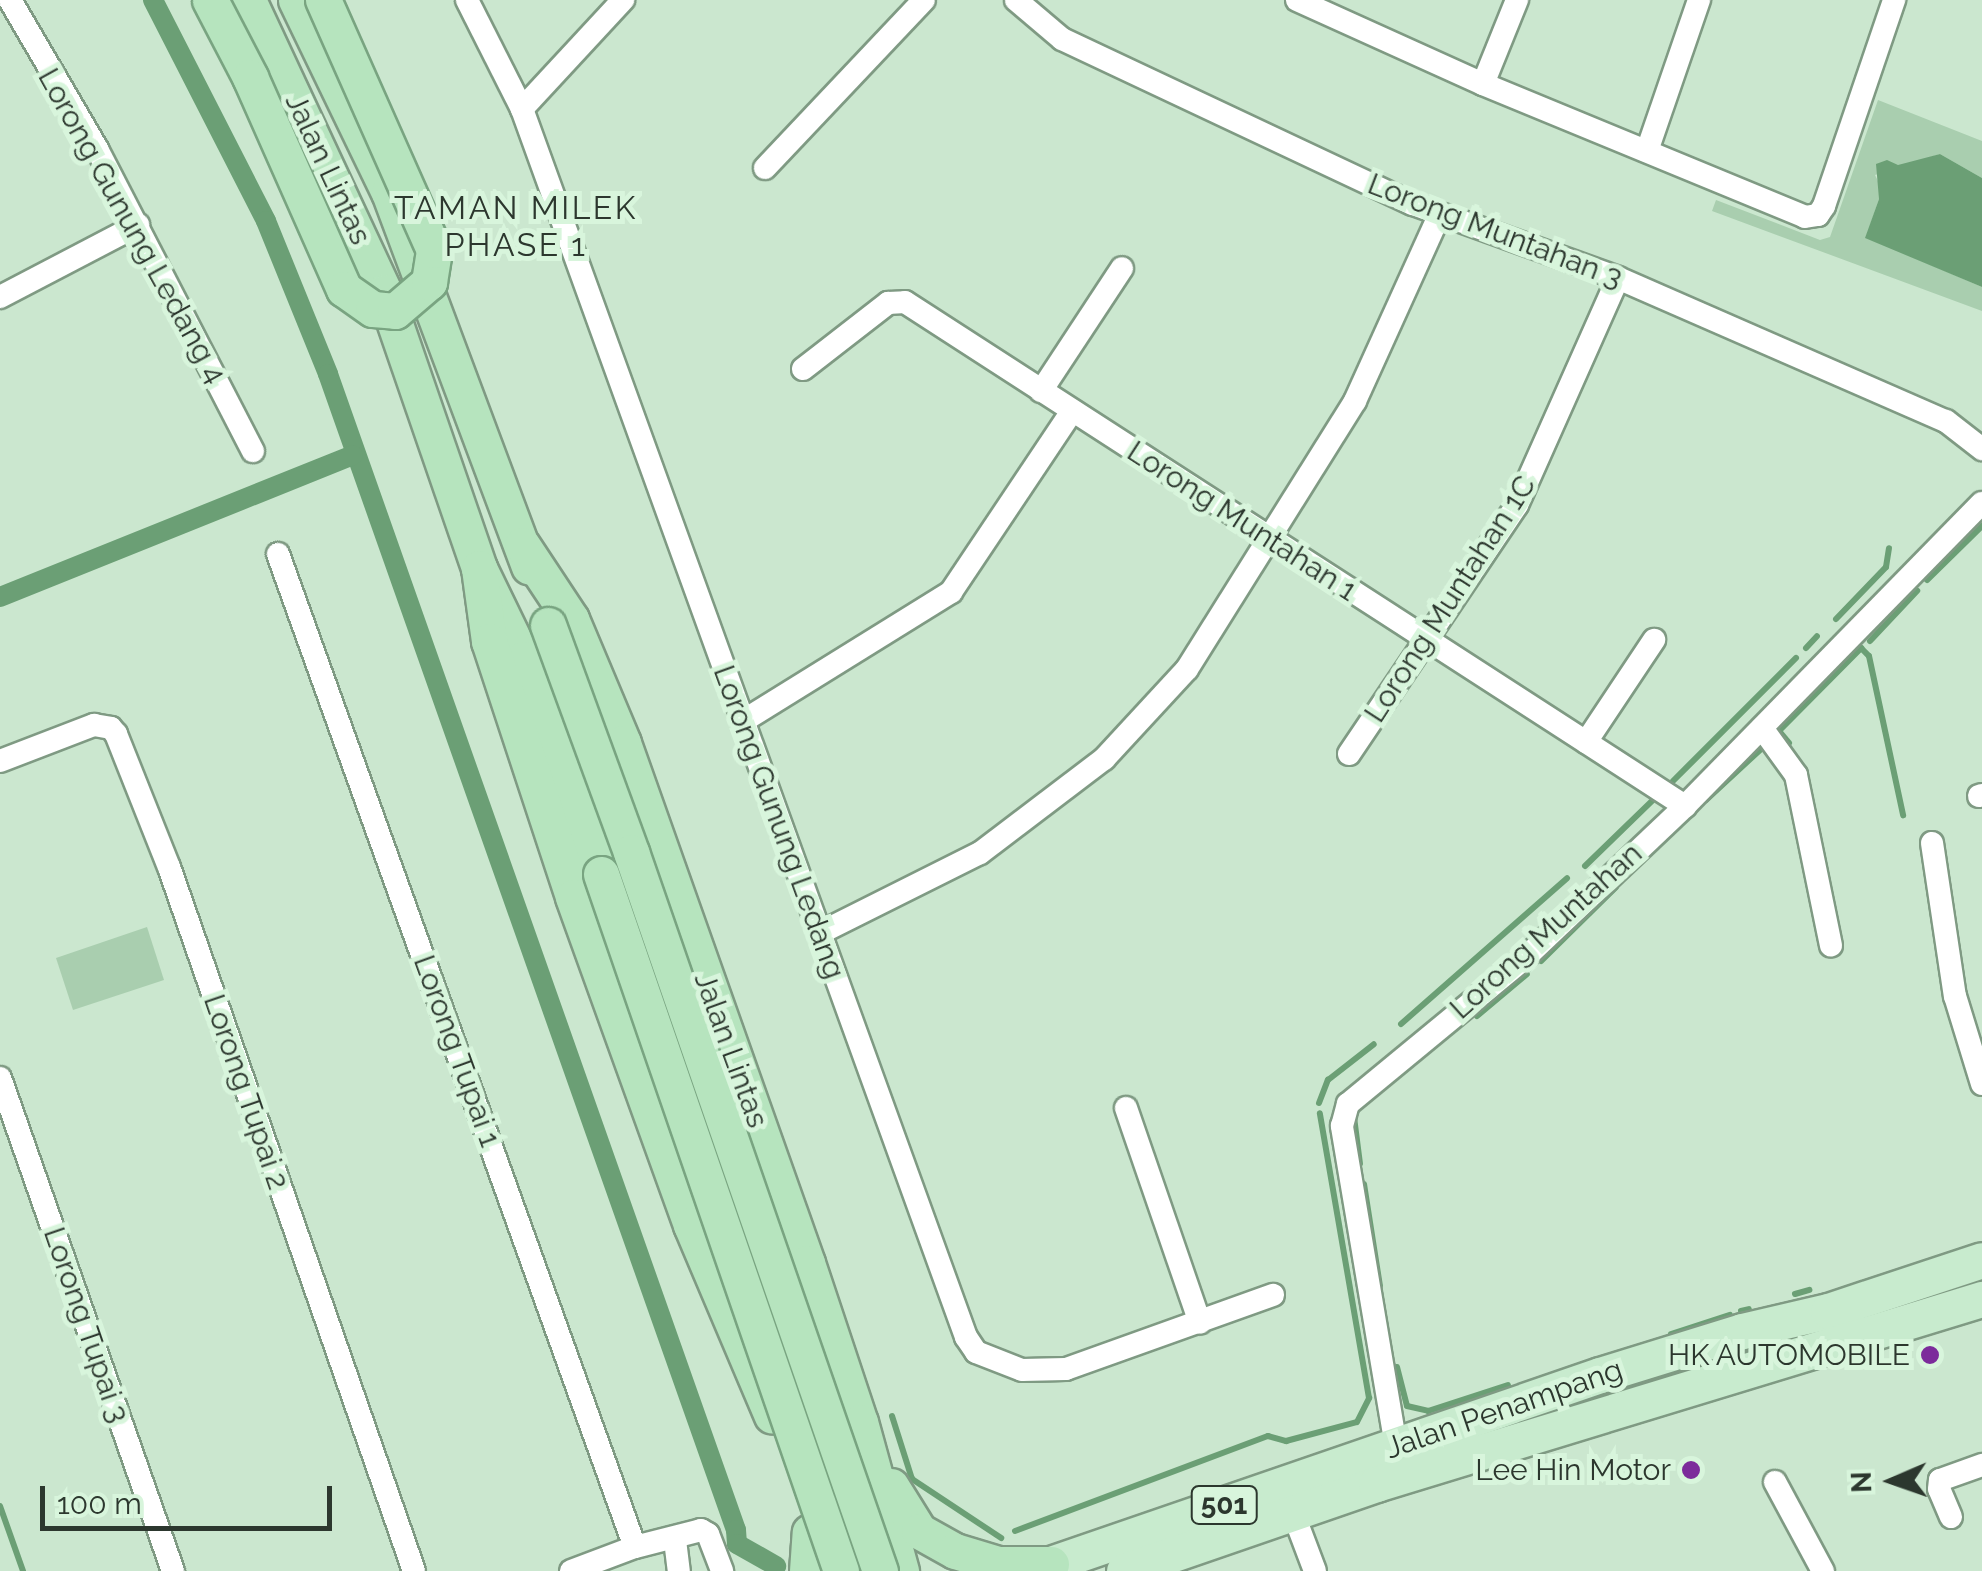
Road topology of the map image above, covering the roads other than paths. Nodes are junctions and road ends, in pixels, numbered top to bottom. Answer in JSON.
{"nodes":[{"id":1,"x":10,"y":0,"type":"edge"},
{"id":2,"x":210,"y":0,"type":"edge"},
{"id":3,"x":248,"y":0,"type":"edge"},
{"id":4,"x":296,"y":0,"type":"edge"},
{"id":5,"x":323,"y":0,"type":"edge"},
{"id":6,"x":467,"y":0,"type":"edge"},
{"id":7,"x":623,"y":0,"type":"edge"},
{"id":8,"x":924,"y":0,"type":"edge"},
{"id":9,"x":1016,"y":0,"type":"edge"},
{"id":10,"x":1297,"y":0,"type":"edge"},
{"id":11,"x":1517,"y":0,"type":"edge"},
{"id":12,"x":1700,"y":0,"type":"edge"},
{"id":13,"x":1894,"y":0,"type":"edge"},
{"id":14,"x":1483,"y":84,"type":"junction"},
{"id":15,"x":522,"y":109,"type":"junction"},
{"id":16,"x":1647,"y":151,"type":"junction"},
{"id":17,"x":765,"y":168,"type":"dead end"},
{"id":18,"x":1440,"y":214,"type":"junction"},
{"id":19,"x":138,"y":226,"type":"junction"},
{"id":20,"x":1122,"y":268,"type":"dead end"},
{"id":21,"x":1618,"y":278,"type":"junction"},
{"id":22,"x":0,"y":297,"type":"edge"},
{"id":23,"x":803,"y":369,"type":"dead end"},
{"id":24,"x":1041,"y":391,"type":"junction"},
{"id":25,"x":1072,"y":411,"type":"junction"},
{"id":26,"x":1982,"y":449,"type":"edge"},
{"id":27,"x":253,"y":451,"type":"dead end"},
{"id":28,"x":1982,"y":502,"type":"edge"},
{"id":29,"x":1269,"y":538,"type":"junction"},
{"id":30,"x":522,"y":546,"type":"junction"},
{"id":31,"x":278,"y":554,"type":"dead end"},
{"id":32,"x":479,"y":568,"type":"junction"},
{"id":33,"x":1654,"y":640,"type":"dead end"},
{"id":34,"x":1429,"y":642,"type":"junction"},
{"id":35,"x":743,"y":721,"type":"junction"},
{"id":36,"x":1762,"y":728,"type":"junction"},
{"id":37,"x":1586,"y":742,"type":"junction"},
{"id":38,"x":1349,"y":754,"type":"dead end"},
{"id":39,"x":0,"y":761,"type":"edge"},
{"id":40,"x":1685,"y":806,"type":"junction"},
{"id":41,"x":1932,"y":843,"type":"dead end"},
{"id":42,"x":820,"y":934,"type":"junction"},
{"id":43,"x":1831,"y":945,"type":"dead end"},
{"id":44,"x":0,"y":1078,"type":"edge"},
{"id":45,"x":1982,"y":1084,"type":"edge"},
{"id":46,"x":1126,"y":1108,"type":"dead end"},
{"id":47,"x":1975,"y":1265,"type":"edge"},
{"id":48,"x":1273,"y":1295,"type":"dead end"},
{"id":49,"x":1982,"y":1299,"type":"edge"},
{"id":50,"x":1200,"y":1322,"type":"junction"},
{"id":51,"x":860,"y":1422,"type":"junction"},
{"id":52,"x":1396,"y":1446,"type":"junction"},
{"id":53,"x":1982,"y":1465,"type":"edge"},
{"id":54,"x":1775,"y":1482,"type":"dead end"},
{"id":55,"x":882,"y":1502,"type":"junction"},
{"id":56,"x":1292,"y":1510,"type":"junction"},
{"id":57,"x":1951,"y":1517,"type":"dead end"},
{"id":58,"x":810,"y":1532,"type":"junction"},
{"id":59,"x":675,"y":1540,"type":"junction"},
{"id":60,"x":635,"y":1547,"type":"junction"},
{"id":61,"x":1040,"y":1567,"type":"edge"},
{"id":62,"x":173,"y":1571,"type":"edge"},
{"id":63,"x":414,"y":1571,"type":"edge"},
{"id":64,"x":571,"y":1571,"type":"edge"},
{"id":65,"x":680,"y":1571,"type":"edge"},
{"id":66,"x":722,"y":1571,"type":"edge"},
{"id":67,"x":806,"y":1571,"type":"edge"},
{"id":68,"x":826,"y":1571,"type":"edge"},
{"id":69,"x":841,"y":1571,"type":"edge"},
{"id":70,"x":880,"y":1571,"type":"edge"},
{"id":71,"x":901,"y":1571,"type":"edge"},
{"id":72,"x":1124,"y":1571,"type":"edge"},
{"id":73,"x":1316,"y":1571,"type":"edge"},
{"id":74,"x":1823,"y":1571,"type":"edge"}],
"edges":[{"from":1,"to":19,"type":"street","name":"Lorong Gunung Ledang 4"},
{"from":2,"to":5,"type":"highway","bridge":true},
{"from":3,"to":32,"type":"highway","name":"Jalan Lintas"},
{"from":4,"to":30,"type":"highway","name":"Jalan Lintas"},
{"from":6,"to":15,"type":"street","name":"Lorong Gunung Ledang"},
{"from":7,"to":15,"type":"street"},
{"from":8,"to":17,"type":"street"},
{"from":9,"to":18,"type":"street","name":"Lorong Muntahan 3"},
{"from":10,"to":14,"type":"street"},
{"from":11,"to":14,"type":"street"},
{"from":12,"to":16,"type":"street"},
{"from":13,"to":16,"type":"street"},
{"from":14,"to":16,"type":"street"},
{"from":15,"to":35,"type":"street","name":"Lorong Gunung Ledang"},
{"from":18,"to":21,"type":"street","name":"Lorong Muntahan 3"},
{"from":18,"to":29,"type":"street"},
{"from":19,"to":22,"type":"street"},
{"from":19,"to":27,"type":"street","name":"Lorong Gunung Ledang 4"},
{"from":20,"to":24,"type":"street"},
{"from":21,"to":26,"type":"street","name":"Lorong Muntahan 3"},
{"from":21,"to":34,"type":"street","name":"Lorong Muntahan 1C"},
{"from":23,"to":24,"type":"street","name":"Lorong Muntahan 1"},
{"from":24,"to":25,"type":"street","name":"Lorong Muntahan 1"},
{"from":25,"to":29,"type":"street","name":"Lorong Muntahan 1"},
{"from":25,"to":35,"type":"street"},
{"from":28,"to":36,"type":"street","name":"Lorong Muntahan"},
{"from":29,"to":34,"type":"street","name":"Lorong Muntahan 1"},
{"from":29,"to":42,"type":"street"},
{"from":30,"to":51,"type":"highway","name":"Jalan Lintas"},
{"from":30,"to":70,"type":"highway","name":"Jalan Lintas","bridge":true},
{"from":31,"to":60,"type":"street","name":"Lorong Tupai 1"},
{"from":32,"to":58,"type":"highway","name":"Jalan Lintas"},
{"from":32,"to":69,"type":"highway","name":"Jalan Lintas","bridge":true},
{"from":33,"to":37,"type":"street"},
{"from":34,"to":37,"type":"street","name":"Lorong Muntahan 1"},
{"from":34,"to":38,"type":"street","name":"Lorong Muntahan 1C"},
{"from":35,"to":42,"type":"street","name":"Lorong Gunung Ledang"},
{"from":36,"to":40,"type":"street","name":"Lorong Muntahan"},
{"from":36,"to":43,"type":"street"},
{"from":37,"to":40,"type":"street","name":"Lorong Muntahan 1"},
{"from":39,"to":63,"type":"street","name":"Lorong Tupai 2"},
{"from":40,"to":52,"type":"street","name":"Lorong Muntahan"},
{"from":41,"to":45,"type":"street"},
{"from":42,"to":50,"type":"street","name":"Lorong Gunung Ledang"},
{"from":44,"to":62,"type":"street","name":"Lorong Tupai 3"},
{"from":46,"to":50,"type":"street"},
{"from":47,"to":52,"type":"main road","name":"Jalan Penampang","number":"501"},
{"from":48,"to":50,"type":"street","name":"Lorong Gunung Ledang"},
{"from":49,"to":56,"type":"main road","name":"Jalan Penampang","number":"501"},
{"from":51,"to":55,"type":"highway","name":"Jalan Lintas"},
{"from":51,"to":61,"type":"highway"},
{"from":52,"to":61,"type":"main road","name":"Jalan Penampang","number":"501"},
{"from":53,"to":57,"type":"street"},
{"from":54,"to":74,"type":"street"},
{"from":55,"to":58,"type":"highway"},
{"from":55,"to":71,"type":"highway","name":"Jalan Lintas"},
{"from":56,"to":72,"type":"main road","name":"Jalan Penampang","number":"501"},
{"from":56,"to":73,"type":"street"},
{"from":58,"to":67,"type":"highway"},
{"from":58,"to":68,"type":"highway","name":"Jalan Lintas"},
{"from":59,"to":60,"type":"street"},
{"from":59,"to":65,"type":"street"},
{"from":59,"to":66,"type":"street"},
{"from":60,"to":64,"type":"street"}]}
